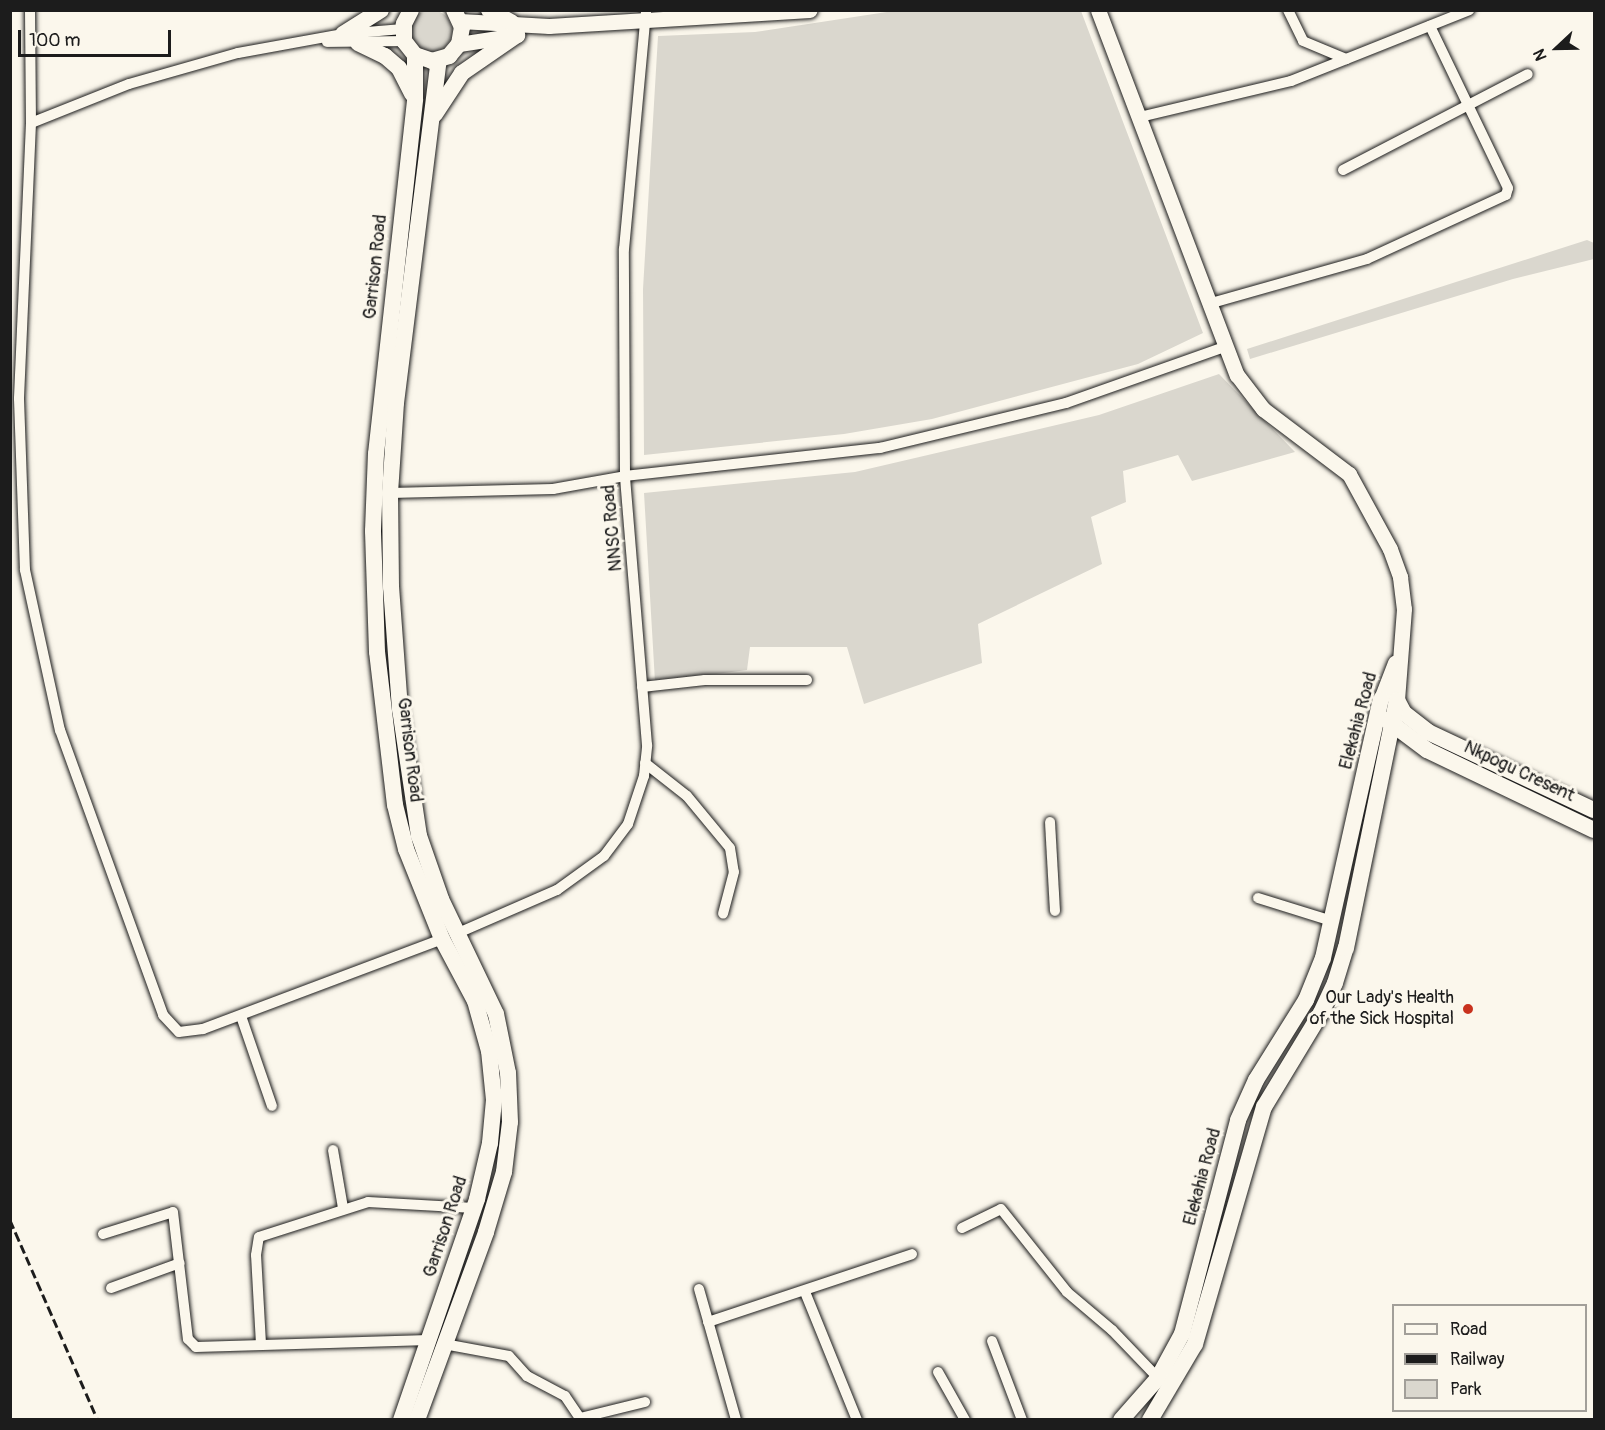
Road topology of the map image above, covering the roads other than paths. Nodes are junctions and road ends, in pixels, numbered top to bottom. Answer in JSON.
{"nodes":[{"id":1,"x":30,"y":10,"type":"edge"},
{"id":2,"x":381,"y":10,"type":"edge"},
{"id":3,"x":411,"y":10,"type":"edge"},
{"id":4,"x":489,"y":10,"type":"edge"},
{"id":5,"x":810,"y":10,"type":"edge"},
{"id":6,"x":1098,"y":10,"type":"edge"},
{"id":7,"x":1288,"y":10,"type":"edge"},
{"id":8,"x":1469,"y":10,"type":"edge"},
{"id":9,"x":457,"y":16,"type":"edge"},
{"id":10,"x":646,"y":16,"type":"edge"},
{"id":11,"x":1430,"y":26,"type":"junction"},
{"id":12,"x":514,"y":29,"type":"junction"},
{"id":13,"x":344,"y":34,"type":"junction"},
{"id":14,"x":404,"y":35,"type":"junction"},
{"id":15,"x":315,"y":41,"type":"junction"},
{"id":16,"x":358,"y":43,"type":"junction"},
{"id":17,"x":459,"y":44,"type":"junction"},
{"id":18,"x":415,"y":55,"type":"junction"},
{"id":19,"x":439,"y":60,"type":"junction"},
{"id":20,"x":1346,"y":60,"type":"junction"},
{"id":21,"x":1528,"y":74,"type":"dead end"},
{"id":22,"x":415,"y":99,"type":"junction"},
{"id":23,"x":1468,"y":106,"type":"junction"},
{"id":24,"x":1140,"y":117,"type":"junction"},
{"id":25,"x":31,"y":123,"type":"junction"},
{"id":26,"x":430,"y":123,"type":"junction"},
{"id":27,"x":1343,"y":170,"type":"dead end"},
{"id":28,"x":1208,"y":304,"type":"junction"},
{"id":29,"x":1224,"y":347,"type":"junction"},
{"id":30,"x":626,"y":476,"type":"junction"},
{"id":31,"x":390,"y":494,"type":"junction"},
{"id":32,"x":807,"y":680,"type":"dead end"},
{"id":33,"x":642,"y":687,"type":"junction"},
{"id":34,"x":1389,"y":699,"type":"junction"},
{"id":35,"x":1393,"y":728,"type":"junction"},
{"id":36,"x":1428,"y":732,"type":"junction"},
{"id":37,"x":1371,"y":742,"type":"junction"},
{"id":38,"x":1428,"y":750,"type":"junction"},
{"id":39,"x":645,"y":763,"type":"junction"},
{"id":40,"x":1386,"y":763,"type":"junction"},
{"id":41,"x":1594,"y":810,"type":"edge"},
{"id":42,"x":1050,"y":822,"type":"dead end"},
{"id":43,"x":1594,"y":830,"type":"edge"},
{"id":44,"x":1258,"y":898,"type":"dead end"},
{"id":45,"x":1054,"y":911,"type":"dead end"},
{"id":46,"x":723,"y":914,"type":"dead end"},
{"id":47,"x":1332,"y":921,"type":"junction"},
{"id":48,"x":458,"y":933,"type":"junction"},
{"id":49,"x":442,"y":939,"type":"junction"},
{"id":50,"x":241,"y":1016,"type":"junction"},
{"id":51,"x":272,"y":1106,"type":"dead end"},
{"id":52,"x":333,"y":1150,"type":"dead end"},
{"id":53,"x":343,"y":1208,"type":"junction"},
{"id":54,"x":474,"y":1208,"type":"junction"},
{"id":55,"x":962,"y":1228,"type":"dead end"},
{"id":56,"x":103,"y":1234,"type":"dead end"},
{"id":57,"x":912,"y":1254,"type":"dead end"},
{"id":58,"x":180,"y":1263,"type":"junction"},
{"id":59,"x":111,"y":1288,"type":"dead end"},
{"id":60,"x":699,"y":1289,"type":"dead end"},
{"id":61,"x":805,"y":1292,"type":"junction"},
{"id":62,"x":708,"y":1322,"type":"junction"},
{"id":63,"x":992,"y":1341,"type":"dead end"},
{"id":64,"x":436,"y":1342,"type":"junction"},
{"id":65,"x":261,"y":1344,"type":"junction"},
{"id":66,"x":938,"y":1372,"type":"dead end"},
{"id":67,"x":1158,"y":1378,"type":"junction"},
{"id":68,"x":645,"y":1402,"type":"dead end"},
{"id":69,"x":401,"y":1419,"type":"edge"},
{"id":70,"x":417,"y":1419,"type":"edge"},
{"id":71,"x":736,"y":1419,"type":"edge"},
{"id":72,"x":857,"y":1419,"type":"edge"},
{"id":73,"x":965,"y":1419,"type":"edge"},
{"id":74,"x":1022,"y":1419,"type":"edge"},
{"id":75,"x":1121,"y":1419,"type":"edge"},
{"id":76,"x":1150,"y":1419,"type":"edge"}],
"edges":[{"from":1,"to":25,"type":"street"},
{"from":2,"to":13,"type":"main road"},
{"from":3,"to":14,"type":"main road"},
{"from":4,"to":12,"type":"main road"},
{"from":5,"to":10,"type":"street"},
{"from":6,"to":24,"type":"street","name":"Elekahia Road"},
{"from":7,"to":20,"type":"street"},
{"from":8,"to":11,"type":"street"},
{"from":9,"to":12,"type":"street"},
{"from":9,"to":17,"type":"main road"},
{"from":10,"to":12,"type":"street"},
{"from":10,"to":30,"type":"street","name":"NNSC Road"},
{"from":11,"to":20,"type":"street"},
{"from":11,"to":23,"type":"street"},
{"from":12,"to":17,"type":"street"},
{"from":12,"to":26,"type":"main road"},
{"from":13,"to":14,"type":"street"},
{"from":13,"to":15,"type":"street"},
{"from":14,"to":16,"type":"street"},
{"from":14,"to":18,"type":"main road"},
{"from":15,"to":16,"type":"street"},
{"from":15,"to":25,"type":"street"},
{"from":16,"to":22,"type":"main road"},
{"from":17,"to":19,"type":"main road"},
{"from":18,"to":19,"type":"main road"},
{"from":18,"to":22,"type":"main road","name":"Garrison Road"},
{"from":19,"to":26,"type":"main road","name":"Garrison Road"},
{"from":20,"to":24,"type":"street"},
{"from":21,"to":23,"type":"street"},
{"from":22,"to":49,"type":"main road","name":"Garrison Road"},
{"from":23,"to":27,"type":"street"},
{"from":23,"to":28,"type":"street"},
{"from":24,"to":28,"type":"street","name":"Elekahia Road"},
{"from":25,"to":50,"type":"street"},
{"from":26,"to":31,"type":"main road","name":"Garrison Road"},
{"from":28,"to":29,"type":"street","name":"Elekahia Road"},
{"from":29,"to":30,"type":"street"},
{"from":29,"to":34,"type":"street","name":"Elekahia Road"},
{"from":30,"to":31,"type":"street"},
{"from":30,"to":33,"type":"street","name":"NNSC Road"},
{"from":31,"to":48,"type":"main road","name":"Garrison Road"},
{"from":32,"to":33,"type":"street"},
{"from":33,"to":39,"type":"street","name":"NNSC Road"},
{"from":34,"to":35,"type":"main road","name":"Elekahia Road"},
{"from":34,"to":36,"type":"main road","name":"Nkpogu Cresent"},
{"from":34,"to":37,"type":"main road","name":"Elekahia Road"},
{"from":35,"to":36,"type":"main road","name":"Nkpogu Cresent"},
{"from":35,"to":37,"type":"main road"},
{"from":35,"to":38,"type":"main road","name":"Nkpogu Cresent"},
{"from":35,"to":40,"type":"main road","name":"Elekahia Road"},
{"from":36,"to":41,"type":"main road","name":"Nkpogu Cresent"},
{"from":37,"to":47,"type":"main road","name":"Elekahia Road"},
{"from":38,"to":40,"type":"main road"},
{"from":38,"to":43,"type":"main road","name":"Nkpogu Cresent"},
{"from":39,"to":46,"type":"street"},
{"from":39,"to":48,"type":"street","name":"NNSC Road"},
{"from":40,"to":76,"type":"main road","name":"Elekahia Road"},
{"from":42,"to":45,"type":"street"},
{"from":44,"to":47,"type":"street"},
{"from":47,"to":67,"type":"main road","name":"Elekahia Road"},
{"from":48,"to":64,"type":"main road","name":"Garrison Road"},
{"from":49,"to":50,"type":"street"},
{"from":49,"to":54,"type":"main road","name":"Garrison Road"},
{"from":50,"to":51,"type":"street"},
{"from":52,"to":53,"type":"street"},
{"from":53,"to":54,"type":"street"},
{"from":53,"to":65,"type":"street"},
{"from":54,"to":64,"type":"main road","name":"Garrison Road"},
{"from":55,"to":67,"type":"street"},
{"from":56,"to":58,"type":"street"},
{"from":57,"to":61,"type":"street"},
{"from":58,"to":59,"type":"street"},
{"from":58,"to":65,"type":"street"},
{"from":60,"to":62,"type":"street"},
{"from":61,"to":62,"type":"street"},
{"from":61,"to":72,"type":"street"},
{"from":62,"to":71,"type":"street"},
{"from":63,"to":74,"type":"street"},
{"from":64,"to":65,"type":"street"},
{"from":64,"to":68,"type":"street"},
{"from":64,"to":69,"type":"main road","name":"Garrison Road"},
{"from":64,"to":70,"type":"main road","name":"Garrison Road"},
{"from":66,"to":73,"type":"street"},
{"from":67,"to":75,"type":"main road","name":"Elekahia Road"}]}
